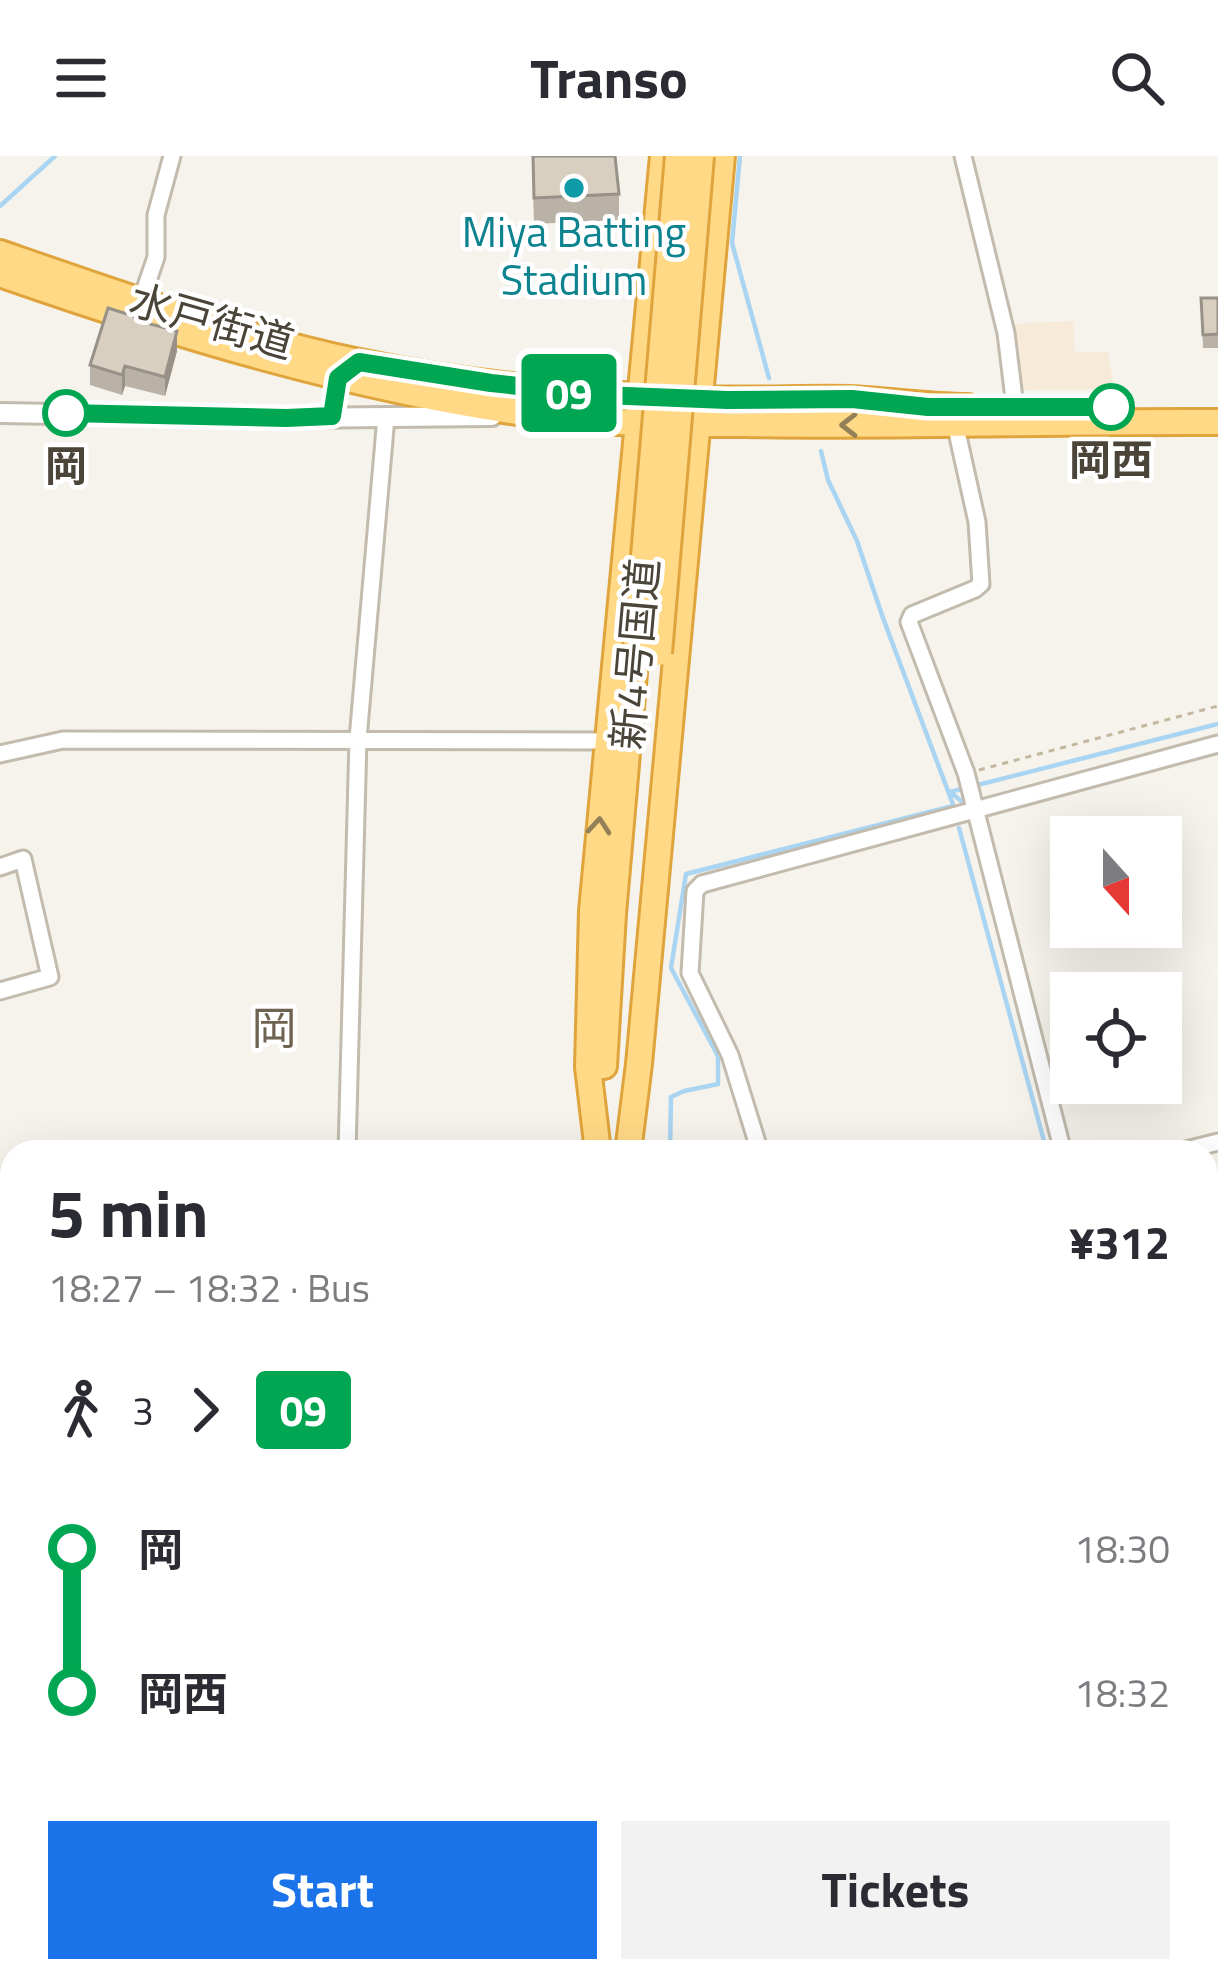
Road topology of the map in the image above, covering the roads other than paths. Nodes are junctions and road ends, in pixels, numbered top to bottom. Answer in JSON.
{"nodes":[{"id":1,"x":172,"y":156,"type":"edge"},
{"id":2,"x":663,"y":156,"type":"edge"},
{"id":3,"x":678,"y":156,"type":"edge"},
{"id":4,"x":701,"y":156,"type":"edge"},
{"id":5,"x":722,"y":156,"type":"edge"},
{"id":6,"x":963,"y":156,"type":"edge"},
{"id":7,"x":0,"y":254,"type":"edge"},
{"id":8,"x":0,"y":274,"type":"edge"},
{"id":9,"x":138,"y":312,"type":"junction"},
{"id":10,"x":359,"y":362,"type":"junction"},
{"id":11,"x":338,"y":378,"type":"junction"},
{"id":12,"x":640,"y":396,"type":"junction"},
{"id":13,"x":1218,"y":408,"type":"edge"},
{"id":14,"x":698,"y":411,"type":"junction"},
{"id":15,"x":0,"y":413,"type":"edge"},
{"id":16,"x":1016,"y":415,"type":"junction"},
{"id":17,"x":332,"y":416,"type":"junction"},
{"id":18,"x":545,"y":416,"type":"junction"},
{"id":19,"x":386,"y":417,"type":"junction"},
{"id":20,"x":638,"y":422,"type":"junction"},
{"id":21,"x":1218,"y":422,"type":"edge"},
{"id":22,"x":955,"y":423,"type":"junction"},
{"id":23,"x":648,"y":652,"type":"junction"},
{"id":24,"x":358,"y":740,"type":"junction"},
{"id":25,"x":606,"y":741,"type":"junction"},
{"id":26,"x":1218,"y":744,"type":"edge"},
{"id":27,"x":0,"y":754,"type":"edge"},
{"id":28,"x":974,"y":810,"type":"junction"},
{"id":29,"x":0,"y":866,"type":"edge"},
{"id":30,"x":0,"y":991,"type":"edge"},
{"id":31,"x":347,"y":1140,"type":"edge"},
{"id":32,"x":597,"y":1140,"type":"edge"},
{"id":33,"x":599,"y":1140,"type":"edge"},
{"id":34,"x":628,"y":1140,"type":"edge"},
{"id":35,"x":630,"y":1140,"type":"edge"},
{"id":36,"x":756,"y":1140,"type":"edge"},
{"id":37,"x":1060,"y":1140,"type":"edge"}],
"edges":[{"from":1,"to":9,"type":"street"},
{"from":2,"to":12,"type":"highway"},
{"from":3,"to":23,"type":"highway","name":"新4号国道","bridge":true},
{"from":4,"to":23,"type":"highway","name":"新4号国道","bridge":true},
{"from":5,"to":14,"type":"highway"},
{"from":6,"to":16,"type":"street"},
{"from":7,"to":9,"type":"highway","name":"水戸街道"},
{"from":8,"to":9,"type":"highway","name":"水戸街道"},
{"from":9,"to":10,"type":"highway","name":"水戸街道"},
{"from":9,"to":11,"type":"highway","name":"水戸街道"},
{"from":10,"to":11,"type":"street"},
{"from":10,"to":12,"type":"highway","name":"水戸街道"},
{"from":11,"to":17,"type":"street"},
{"from":11,"to":18,"type":"highway","name":"水戸街道"},
{"from":12,"to":14,"type":"highway","name":"水戸街道"},
{"from":12,"to":20,"type":"highway"},
{"from":13,"to":16,"type":"highway","name":"水戸街道"},
{"from":14,"to":16,"type":"highway","name":"水戸街道"},
{"from":14,"to":20,"type":"highway","name":"水戸街道"},
{"from":22,"to":14,"type":"highway","name":"水戸街道","one_way":true},
{"from":14,"to":35,"type":"highway"},
{"from":15,"to":17,"type":"street"},
{"from":16,"to":21,"type":"highway","name":"水戸街道"},
{"from":16,"to":22,"type":"highway","name":"水戸街道"},
{"from":17,"to":19,"type":"street"},
{"from":18,"to":19,"type":"street"},
{"from":18,"to":20,"type":"highway","name":"水戸街道"},
{"from":19,"to":24,"type":"street"},
{"from":20,"to":25,"type":"highway"},
{"from":22,"to":28,"type":"street"},
{"from":23,"to":33,"type":"highway","name":"新4号国道"},
{"from":23,"to":34,"type":"highway","name":"新4号国道"},
{"from":24,"to":25,"type":"street"},
{"from":24,"to":27,"type":"street"},
{"from":24,"to":31,"type":"street"},
{"from":32,"to":25,"type":"highway","one_way":true},
{"from":26,"to":28,"type":"street"},
{"from":28,"to":36,"type":"street"},
{"from":28,"to":37,"type":"street"},
{"from":29,"to":30,"type":"street"}]}
